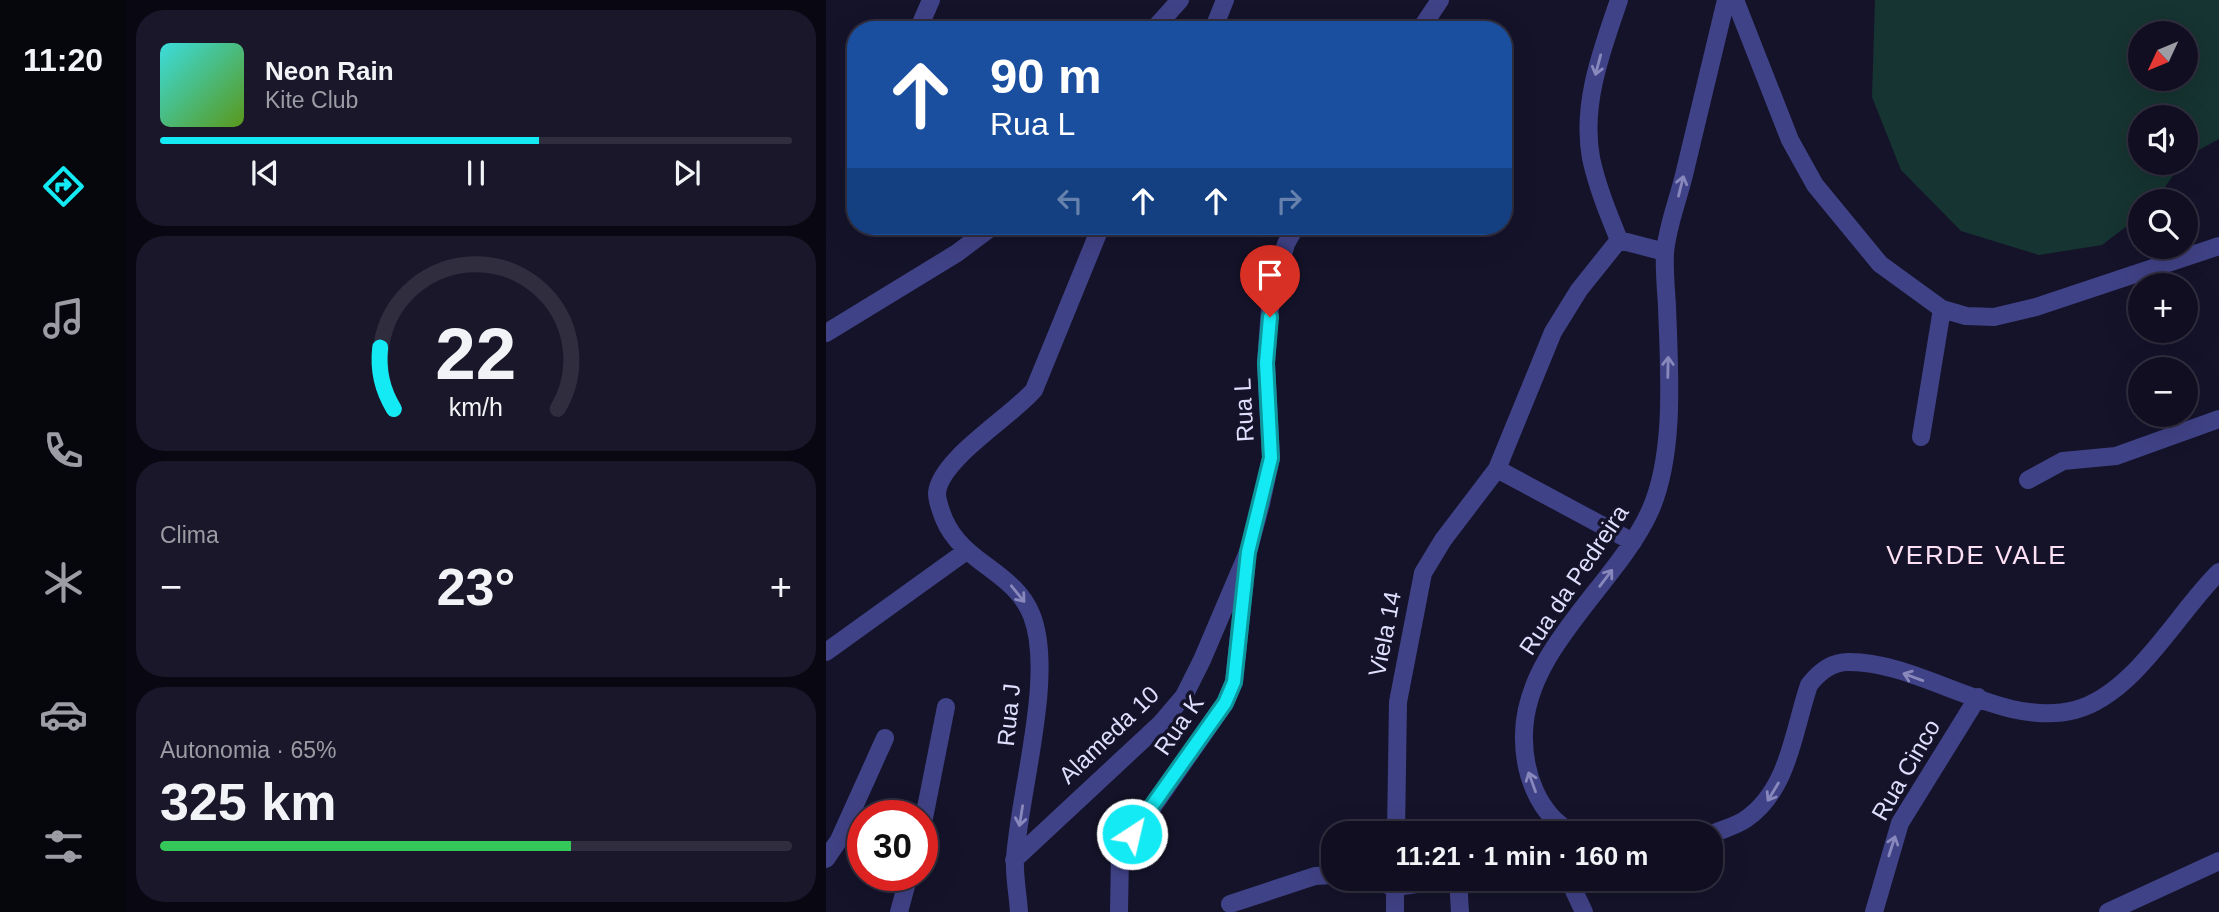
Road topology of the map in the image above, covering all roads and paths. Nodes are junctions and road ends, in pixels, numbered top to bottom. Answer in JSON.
{"nodes":[{"id":1,"x":931,"y":0,"type":"edge"},
{"id":2,"x":1180,"y":0,"type":"edge"},
{"id":3,"x":1225,"y":0,"type":"edge"},
{"id":4,"x":1440,"y":0,"type":"edge"},
{"id":5,"x":1619,"y":0,"type":"edge"},
{"id":6,"x":1726,"y":0,"type":"edge"},
{"id":7,"x":1735,"y":0,"type":"edge"},
{"id":8,"x":922,"y":21,"type":"edge"},
{"id":9,"x":1161,"y":21,"type":"edge"},
{"id":10,"x":1217,"y":21,"type":"edge"},
{"id":11,"x":1426,"y":21,"type":"edge"},
{"id":12,"x":981,"y":235,"type":"edge"},
{"id":13,"x":1097,"y":235,"type":"edge"},
{"id":14,"x":1291,"y":235,"type":"edge"},
{"id":15,"x":1619,"y":240,"type":"junction"},
{"id":16,"x":2219,"y":246,"type":"edge"},
{"id":17,"x":1665,"y":252,"type":"junction"},
{"id":18,"x":1942,"y":309,"type":"junction"},
{"id":19,"x":826,"y":333,"type":"edge"},
{"id":20,"x":2219,"y":419,"type":"edge"},
{"id":21,"x":1921,"y":437,"type":"dead end"},
{"id":22,"x":1497,"y":468,"type":"junction"},
{"id":23,"x":2028,"y":480,"type":"dead end"},
{"id":24,"x":1633,"y":542,"type":"junction"},
{"id":25,"x":965,"y":552,"type":"junction"},
{"id":26,"x":1248,"y":552,"type":"junction"},
{"id":27,"x":2219,"y":572,"type":"edge"},
{"id":28,"x":826,"y":652,"type":"edge"},
{"id":29,"x":1978,"y":697,"type":"junction"},
{"id":30,"x":946,"y":707,"type":"dead end"},
{"id":31,"x":885,"y":738,"type":"dead end"},
{"id":32,"x":928,"y":800,"type":"edge"},
{"id":33,"x":1396,"y":821,"type":"edge"},
{"id":34,"x":1554,"y":821,"type":"edge"},
{"id":35,"x":1723,"y":829,"type":"edge"},
{"id":36,"x":826,"y":859,"type":"edge"},
{"id":37,"x":1014,"y":860,"type":"junction"},
{"id":38,"x":2219,"y":861,"type":"edge"},
{"id":39,"x":1321,"y":876,"type":"edge"},
{"id":40,"x":905,"y":891,"type":"edge"},
{"id":41,"x":1395,"y":891,"type":"edge"},
{"id":42,"x":1460,"y":891,"type":"edge"},
{"id":43,"x":1574,"y":891,"type":"edge"},
{"id":44,"x":1230,"y":904,"type":"dead end"},
{"id":45,"x":899,"y":912,"type":"edge"},
{"id":46,"x":1019,"y":912,"type":"edge"},
{"id":47,"x":1119,"y":912,"type":"edge"},
{"id":48,"x":1395,"y":912,"type":"edge"},
{"id":49,"x":1460,"y":912,"type":"edge"},
{"id":50,"x":1584,"y":912,"type":"edge"},
{"id":51,"x":1874,"y":912,"type":"edge"},
{"id":52,"x":2108,"y":912,"type":"edge"}],
"edges":[{"from":1,"to":8,"type":"street"},
{"from":2,"to":9,"type":"street"},
{"from":3,"to":10,"type":"street"},
{"from":4,"to":11,"type":"street"},
{"from":5,"to":15,"type":"street","one_way":true},
{"from":17,"to":6,"type":"street","name":"Rua da Pedreira","one_way":true},
{"from":7,"to":18,"type":"street"},
{"from":12,"to":19,"type":"street"},
{"from":13,"to":25,"type":"street"},
{"from":14,"to":26,"type":"street","name":"Rua L"},
{"from":15,"to":17,"type":"street"},
{"from":15,"to":22,"type":"street","name":"Viela 14"},
{"from":16,"to":18,"type":"street"},
{"from":24,"to":17,"type":"street","name":"Rua da Pedreira","one_way":true},
{"from":18,"to":21,"type":"street"},
{"from":20,"to":23,"type":"street"},
{"from":22,"to":24,"type":"street"},
{"from":22,"to":33,"type":"street","name":"Viela 14"},
{"from":34,"to":24,"type":"street","name":"Rua da Pedreira","one_way":true},
{"from":25,"to":28,"type":"street"},
{"from":25,"to":37,"type":"street","name":"Rua J","one_way":true},
{"from":26,"to":37,"type":"street","name":"Alameda 10"},
{"from":26,"to":47,"type":"street","name":"Rua K"},
{"from":27,"to":29,"type":"street"},
{"from":29,"to":35,"type":"street","one_way":true},
{"from":51,"to":29,"type":"street","name":"Rua Cinco","one_way":true},
{"from":30,"to":32,"type":"street"},
{"from":31,"to":36,"type":"street"},
{"from":37,"to":46,"type":"street","name":"Rua J"},
{"from":38,"to":52,"type":"street"},
{"from":39,"to":44,"type":"street"},
{"from":40,"to":45,"type":"street"},
{"from":41,"to":48,"type":"street"},
{"from":42,"to":49,"type":"street"},
{"from":43,"to":50,"type":"street"}]}
